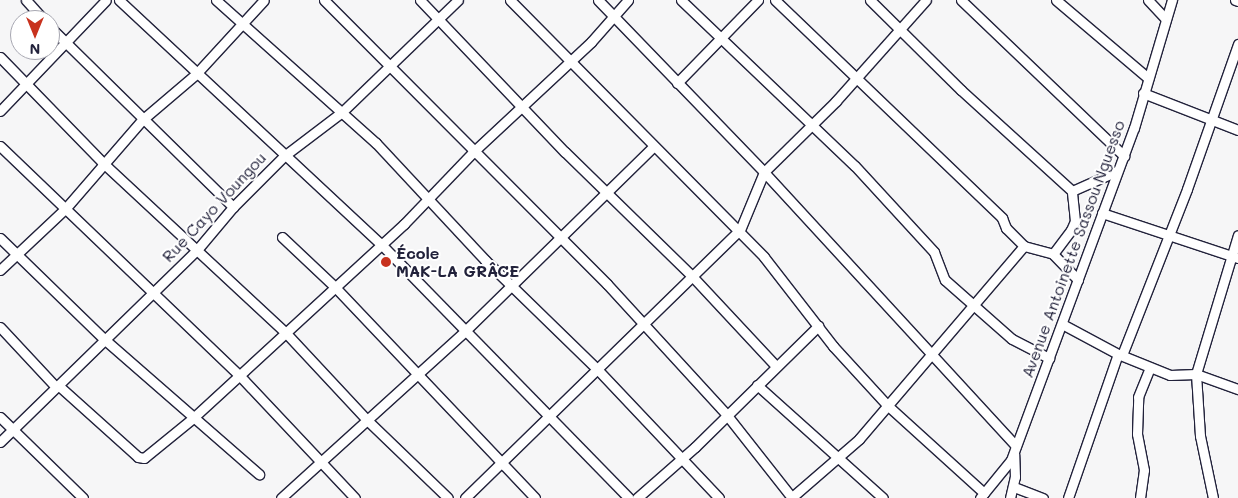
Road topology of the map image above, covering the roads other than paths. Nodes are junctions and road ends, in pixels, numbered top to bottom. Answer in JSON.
{"nodes":[{"id":1,"x":26,"y":0,"type":"edge"},
{"id":2,"x":106,"y":0,"type":"edge"},
{"id":3,"x":119,"y":0,"type":"edge"},
{"id":4,"x":216,"y":0,"type":"edge"},
{"id":5,"x":264,"y":0,"type":"edge"},
{"id":6,"x":324,"y":0,"type":"edge"},
{"id":7,"x":420,"y":0,"type":"edge"},
{"id":8,"x":458,"y":0,"type":"edge"},
{"id":9,"x":510,"y":0,"type":"edge"},
{"id":10,"x":598,"y":0,"type":"edge"},
{"id":11,"x":628,"y":0,"type":"edge"},
{"id":12,"x":681,"y":0,"type":"edge"},
{"id":13,"x":758,"y":0,"type":"edge"},
{"id":14,"x":775,"y":0,"type":"edge"},
{"id":15,"x":870,"y":0,"type":"edge"},
{"id":16,"x":926,"y":0,"type":"edge"},
{"id":17,"x":961,"y":0,"type":"edge"},
{"id":18,"x":1056,"y":0,"type":"edge"},
{"id":19,"x":1148,"y":0,"type":"edge"},
{"id":20,"x":1172,"y":0,"type":"edge"},
{"id":21,"x":35,"y":10,"type":"edge"},
{"id":22,"x":614,"y":16,"type":"junction"},
{"id":23,"x":1166,"y":19,"type":"junction"},
{"id":24,"x":438,"y":20,"type":"junction"},
{"id":25,"x":242,"y":24,"type":"junction"},
{"id":26,"x":899,"y":29,"type":"junction"},
{"id":27,"x":720,"y":38,"type":"junction"},
{"id":28,"x":60,"y":39,"type":"edge"},
{"id":29,"x":63,"y":42,"type":"junction"},
{"id":30,"x":1238,"y":44,"type":"edge"},
{"id":31,"x":0,"y":56,"type":"edge"},
{"id":32,"x":570,"y":62,"type":"junction"},
{"id":33,"x":390,"y":66,"type":"junction"},
{"id":34,"x":196,"y":74,"type":"junction"},
{"id":35,"x":856,"y":77,"type":"junction"},
{"id":36,"x":1148,"y":78,"type":"junction"},
{"id":37,"x":25,"y":82,"type":"junction"},
{"id":38,"x":677,"y":82,"type":"junction"},
{"id":39,"x":1143,"y":93,"type":"junction"},
{"id":40,"x":522,"y":107,"type":"junction"},
{"id":41,"x":0,"y":111,"type":"edge"},
{"id":42,"x":342,"y":112,"type":"junction"},
{"id":43,"x":142,"y":120,"type":"junction"},
{"id":44,"x":1211,"y":120,"type":"junction"},
{"id":45,"x":812,"y":123,"type":"junction"},
{"id":46,"x":1238,"y":130,"type":"edge"},
{"id":47,"x":0,"y":146,"type":"edge"},
{"id":48,"x":654,"y":146,"type":"junction"},
{"id":49,"x":475,"y":151,"type":"junction"},
{"id":50,"x":284,"y":156,"type":"junction"},
{"id":51,"x":1124,"y":156,"type":"junction"},
{"id":52,"x":102,"y":162,"type":"junction"},
{"id":53,"x":1117,"y":171,"type":"junction"},
{"id":54,"x":764,"y":172,"type":"junction"},
{"id":55,"x":607,"y":192,"type":"junction"},
{"id":56,"x":1072,"y":192,"type":"junction"},
{"id":57,"x":427,"y":200,"type":"junction"},
{"id":58,"x":233,"y":207,"type":"junction"},
{"id":59,"x":65,"y":209,"type":"junction"},
{"id":60,"x":1102,"y":213,"type":"junction"},
{"id":61,"x":740,"y":230,"type":"junction"},
{"id":62,"x":1238,"y":235,"type":"edge"},
{"id":63,"x":1168,"y":236,"type":"junction"},
{"id":64,"x":282,"y":237,"type":"dead end"},
{"id":65,"x":0,"y":238,"type":"edge"},
{"id":66,"x":560,"y":239,"type":"junction"},
{"id":67,"x":380,"y":243,"type":"junction"},
{"id":68,"x":1024,"y":246,"type":"junction"},
{"id":69,"x":196,"y":251,"type":"junction"},
{"id":70,"x":1053,"y":254,"type":"junction"},
{"id":71,"x":17,"y":255,"type":"junction"},
{"id":72,"x":1234,"y":256,"type":"edge"},
{"id":73,"x":0,"y":270,"type":"edge"},
{"id":74,"x":691,"y":275,"type":"junction"},
{"id":75,"x":1078,"y":280,"type":"junction"},
{"id":76,"x":334,"y":286,"type":"junction"},
{"id":77,"x":511,"y":286,"type":"junction"},
{"id":78,"x":153,"y":292,"type":"junction"},
{"id":79,"x":972,"y":305,"type":"junction"},
{"id":80,"x":643,"y":324,"type":"junction"},
{"id":81,"x":1062,"y":324,"type":"junction"},
{"id":82,"x":818,"y":326,"type":"junction"},
{"id":83,"x":0,"y":327,"type":"edge"},
{"id":84,"x":466,"y":330,"type":"junction"},
{"id":85,"x":285,"y":332,"type":"junction"},
{"id":86,"x":104,"y":339,"type":"junction"},
{"id":87,"x":1120,"y":354,"type":"junction"},
{"id":88,"x":932,"y":356,"type":"junction"},
{"id":89,"x":1049,"y":358,"type":"junction"},
{"id":90,"x":776,"y":366,"type":"junction"},
{"id":91,"x":1150,"y":366,"type":"junction"},
{"id":92,"x":598,"y":370,"type":"junction"},
{"id":93,"x":418,"y":373,"type":"junction"},
{"id":94,"x":1196,"y":374,"type":"junction"},
{"id":95,"x":239,"y":375,"type":"junction"},
{"id":96,"x":757,"y":385,"type":"junction"},
{"id":97,"x":58,"y":386,"type":"junction"},
{"id":98,"x":1238,"y":389,"type":"edge"},
{"id":99,"x":887,"y":405,"type":"junction"},
{"id":100,"x":726,"y":414,"type":"junction"},
{"id":101,"x":0,"y":416,"type":"edge"},
{"id":102,"x":548,"y":416,"type":"junction"},
{"id":103,"x":193,"y":418,"type":"junction"},
{"id":104,"x":367,"y":420,"type":"junction"},
{"id":105,"x":14,"y":428,"type":"junction"},
{"id":106,"x":0,"y":442,"type":"edge"},
{"id":107,"x":1015,"y":450,"type":"junction"},
{"id":108,"x":321,"y":459,"type":"junction"},
{"id":109,"x":681,"y":459,"type":"junction"},
{"id":110,"x":838,"y":459,"type":"junction"},
{"id":111,"x":502,"y":461,"type":"junction"},
{"id":112,"x":259,"y":474,"type":"dead end"},
{"id":113,"x":1014,"y":487,"type":"junction"},
{"id":114,"x":982,"y":495,"type":"edge"},
{"id":115,"x":82,"y":498,"type":"edge"},
{"id":116,"x":281,"y":498,"type":"edge"},
{"id":117,"x":355,"y":498,"type":"edge"},
{"id":118,"x":448,"y":498,"type":"edge"},
{"id":119,"x":465,"y":498,"type":"edge"},
{"id":120,"x":535,"y":498,"type":"edge"},
{"id":121,"x":629,"y":498,"type":"edge"},
{"id":122,"x":637,"y":498,"type":"edge"},
{"id":123,"x":719,"y":498,"type":"edge"},
{"id":124,"x":792,"y":498,"type":"edge"},
{"id":125,"x":882,"y":498,"type":"edge"},
{"id":126,"x":1010,"y":498,"type":"edge"},
{"id":127,"x":1043,"y":498,"type":"edge"},
{"id":128,"x":1068,"y":498,"type":"edge"},
{"id":129,"x":1140,"y":498,"type":"edge"},
{"id":130,"x":1213,"y":498,"type":"edge"}],
"edges":[{"from":1,"to":21,"type":"street"},
{"from":2,"to":29,"type":"street"},
{"from":3,"to":34,"type":"street"},
{"from":4,"to":25,"type":"street"},
{"from":5,"to":25,"type":"street"},
{"from":6,"to":33,"type":"street"},
{"from":7,"to":24,"type":"street"},
{"from":8,"to":24,"type":"street","name":"Rue Cayo Voungou"},
{"from":9,"to":32,"type":"street"},
{"from":10,"to":22,"type":"street"},
{"from":11,"to":22,"type":"street"},
{"from":12,"to":27,"type":"street"},
{"from":13,"to":27,"type":"street"},
{"from":14,"to":35,"type":"street"},
{"from":15,"to":26,"type":"street"},
{"from":16,"to":26,"type":"street"},
{"from":17,"to":51,"type":"street"},
{"from":18,"to":36,"type":"street"},
{"from":19,"to":23,"type":"street"},
{"from":20,"to":23,"type":"street","name":"Avenue Antoinette Sassou Nguesso"},
{"from":22,"to":32,"type":"street"},
{"from":22,"to":38,"type":"street"},
{"from":23,"to":36,"type":"street","name":"Avenue Antoinette Sassou Nguesso"},
{"from":24,"to":33,"type":"street","name":"Rue Cayo Voungou"},
{"from":24,"to":40,"type":"street"},
{"from":25,"to":34,"type":"street"},
{"from":25,"to":42,"type":"street"},
{"from":26,"to":35,"type":"street"},
{"from":26,"to":56,"type":"street"},
{"from":27,"to":38,"type":"street"},
{"from":27,"to":45,"type":"street"},
{"from":28,"to":29,"type":"street"},
{"from":29,"to":37,"type":"street"},
{"from":29,"to":43,"type":"street"},
{"from":30,"to":44,"type":"street"},
{"from":31,"to":37,"type":"street"},
{"from":32,"to":40,"type":"street"},
{"from":32,"to":48,"type":"street"},
{"from":33,"to":42,"type":"street","name":"Rue Cayo Voungou"},
{"from":33,"to":49,"type":"street"},
{"from":34,"to":43,"type":"street"},
{"from":34,"to":50,"type":"street"},
{"from":35,"to":45,"type":"street"},
{"from":35,"to":68,"type":"street"},
{"from":36,"to":39,"type":"street","name":"Avenue Antoinette Sassou Nguesso"},
{"from":37,"to":41,"type":"street"},
{"from":37,"to":52,"type":"street"},
{"from":38,"to":54,"type":"street"},
{"from":39,"to":44,"type":"street"},
{"from":39,"to":51,"type":"street","name":"Avenue Antoinette Sassou Nguesso"},
{"from":40,"to":49,"type":"street"},
{"from":40,"to":55,"type":"street"},
{"from":42,"to":50,"type":"street","name":"Rue Cayo Voungou"},
{"from":42,"to":57,"type":"street"},
{"from":43,"to":52,"type":"street"},
{"from":43,"to":58,"type":"street"},
{"from":44,"to":46,"type":"street"},
{"from":44,"to":63,"type":"street"},
{"from":45,"to":54,"type":"street"},
{"from":45,"to":79,"type":"street"},
{"from":47,"to":59,"type":"street"},
{"from":48,"to":55,"type":"street"},
{"from":48,"to":61,"type":"street"},
{"from":49,"to":57,"type":"street"},
{"from":49,"to":66,"type":"street"},
{"from":50,"to":58,"type":"street","name":"Rue Cayo Voungou"},
{"from":50,"to":67,"type":"street"},
{"from":51,"to":53,"type":"street","name":"Avenue Antoinette Sassou Nguesso"},
{"from":52,"to":59,"type":"street"},
{"from":52,"to":69,"type":"street"},
{"from":53,"to":56,"type":"street"},
{"from":53,"to":60,"type":"street","name":"Avenue Antoinette Sassou Nguesso"},
{"from":54,"to":61,"type":"street"},
{"from":54,"to":88,"type":"street"},
{"from":55,"to":66,"type":"street"},
{"from":55,"to":74,"type":"street"},
{"from":56,"to":70,"type":"street"},
{"from":57,"to":67,"type":"street"},
{"from":57,"to":77,"type":"street"},
{"from":58,"to":69,"type":"street","name":"Rue Cayo Voungou"},
{"from":59,"to":71,"type":"street"},
{"from":59,"to":78,"type":"street"},
{"from":60,"to":63,"type":"street"},
{"from":60,"to":75,"type":"street","name":"Avenue Antoinette Sassou Nguesso"},
{"from":61,"to":74,"type":"street"},
{"from":61,"to":82,"type":"street"},
{"from":62,"to":72,"type":"street"},
{"from":63,"to":72,"type":"street"},
{"from":63,"to":87,"type":"street"},
{"from":64,"to":76,"type":"street"},
{"from":65,"to":71,"type":"street"},
{"from":66,"to":77,"type":"street"},
{"from":66,"to":80,"type":"street"},
{"from":67,"to":76,"type":"street"},
{"from":67,"to":84,"type":"street"},
{"from":68,"to":70,"type":"street"},
{"from":68,"to":79,"type":"street"},
{"from":69,"to":78,"type":"street","name":"Rue Cayo Voungou"},
{"from":69,"to":85,"type":"street"},
{"from":70,"to":75,"type":"street"},
{"from":71,"to":73,"type":"street"},
{"from":71,"to":86,"type":"street"},
{"from":72,"to":94,"type":"street"},
{"from":74,"to":80,"type":"street"},
{"from":74,"to":90,"type":"street"},
{"from":75,"to":81,"type":"street","name":"Avenue Antoinette Sassou Nguesso"},
{"from":76,"to":85,"type":"street"},
{"from":76,"to":93,"type":"street"},
{"from":77,"to":84,"type":"street"},
{"from":77,"to":92,"type":"street"},
{"from":78,"to":86,"type":"street","name":"Rue Cayo Voungou"},
{"from":78,"to":95,"type":"street"},
{"from":79,"to":88,"type":"street"},
{"from":79,"to":89,"type":"street"},
{"from":80,"to":92,"type":"street"},
{"from":80,"to":100,"type":"street"},
{"from":81,"to":87,"type":"street"},
{"from":81,"to":89,"type":"street","name":"Avenue Antoinette Sassou Nguesso"},
{"from":82,"to":90,"type":"street"},
{"from":82,"to":99,"type":"street"},
{"from":83,"to":97,"type":"street"},
{"from":84,"to":93,"type":"street"},
{"from":84,"to":102,"type":"street"},
{"from":85,"to":95,"type":"street"},
{"from":85,"to":104,"type":"street"},
{"from":86,"to":97,"type":"street","name":"Rue Cayo Voungou"},
{"from":86,"to":103,"type":"street"},
{"from":87,"to":91,"type":"street"},
{"from":87,"to":128,"type":"street"},
{"from":88,"to":99,"type":"street"},
{"from":88,"to":107,"type":"street"},
{"from":89,"to":107,"type":"street","name":"Avenue Antoinette Sassou Nguesso"},
{"from":90,"to":96,"type":"street"},
{"from":91,"to":94,"type":"street"},
{"from":91,"to":129,"type":"street"},
{"from":92,"to":102,"type":"street"},
{"from":92,"to":109,"type":"street"},
{"from":93,"to":104,"type":"street"},
{"from":93,"to":111,"type":"street"},
{"from":94,"to":98,"type":"street"},
{"from":94,"to":130,"type":"street"},
{"from":95,"to":103,"type":"street"},
{"from":95,"to":108,"type":"street"},
{"from":96,"to":100,"type":"street"},
{"from":96,"to":110,"type":"street"},
{"from":97,"to":103,"type":"street"},
{"from":97,"to":105,"type":"street","name":"Rue Cayo Voungou"},
{"from":99,"to":110,"type":"street"},
{"from":99,"to":114,"type":"street"},
{"from":100,"to":109,"type":"street"},
{"from":100,"to":124,"type":"street"},
{"from":101,"to":105,"type":"street"},
{"from":102,"to":111,"type":"street"},
{"from":102,"to":121,"type":"street"},
{"from":103,"to":112,"type":"street"},
{"from":104,"to":108,"type":"street"},
{"from":104,"to":118,"type":"street"},
{"from":105,"to":106,"type":"street","name":"Rue Cayo Voungou"},
{"from":105,"to":115,"type":"street"},
{"from":107,"to":113,"type":"street"},
{"from":107,"to":114,"type":"street","name":"Avenue Antoinette Sassou Nguesso"},
{"from":108,"to":116,"type":"street"},
{"from":108,"to":117,"type":"street"},
{"from":109,"to":122,"type":"street"},
{"from":109,"to":123,"type":"street"},
{"from":110,"to":124,"type":"street"},
{"from":110,"to":125,"type":"street"},
{"from":111,"to":119,"type":"street"},
{"from":111,"to":120,"type":"street"},
{"from":113,"to":126,"type":"street"},
{"from":113,"to":127,"type":"street"}]}
